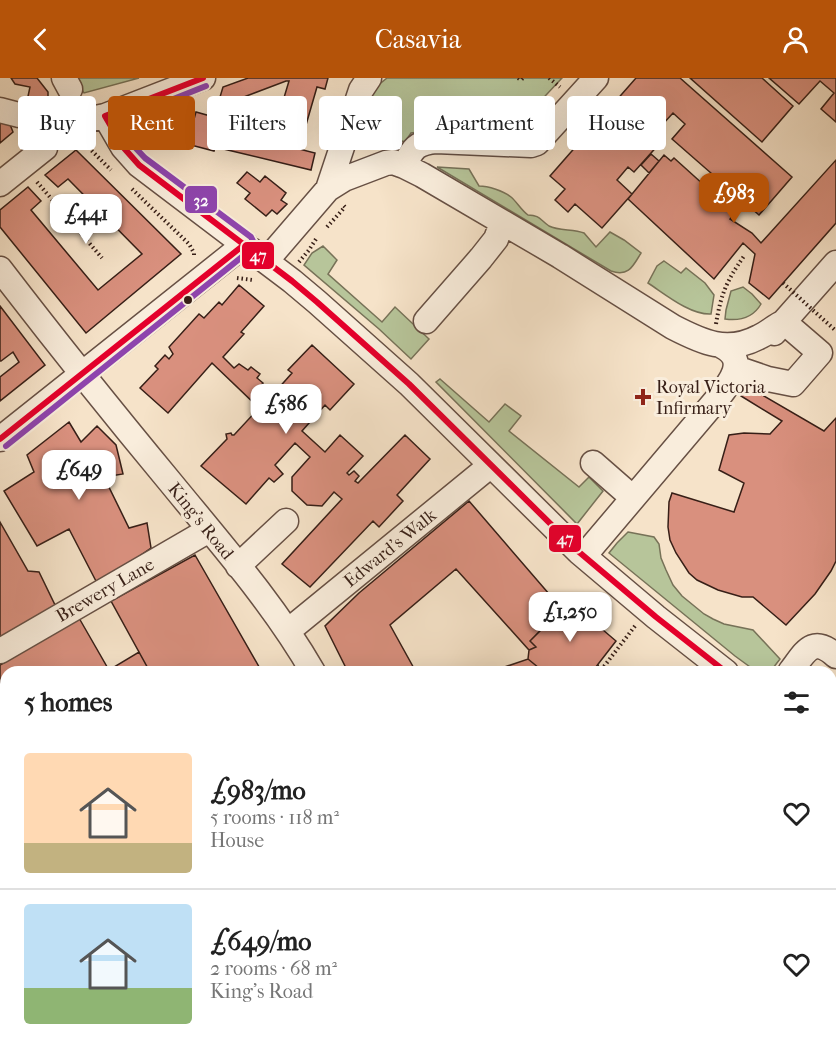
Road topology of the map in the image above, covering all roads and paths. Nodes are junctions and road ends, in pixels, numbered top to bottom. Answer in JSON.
{"nodes":[{"id":1,"x":203,"y":78,"type":"edge"},
{"id":2,"x":369,"y":78,"type":"edge"},
{"id":3,"x":518,"y":78,"type":"edge"},
{"id":4,"x":523,"y":78,"type":"edge"},
{"id":5,"x":596,"y":78,"type":"edge"},
{"id":6,"x":0,"y":110,"type":"edge"},
{"id":7,"x":105,"y":116,"type":"junction"},
{"id":8,"x":42,"y":150,"type":"edge"},
{"id":9,"x":89,"y":150,"type":"edge"},
{"id":10,"x":23,"y":165,"type":"junction"},
{"id":11,"x":404,"y":166,"type":"junction"},
{"id":12,"x":114,"y":172,"type":"dead end"},
{"id":13,"x":0,"y":184,"type":"edge"},
{"id":14,"x":130,"y":188,"type":"dead end"},
{"id":15,"x":328,"y":189,"type":"junction"},
{"id":16,"x":502,"y":223,"type":"junction"},
{"id":17,"x":245,"y":244,"type":"junction"},
{"id":18,"x":744,"y":256,"type":"dead end"},
{"id":19,"x":102,"y":258,"type":"dead end"},
{"id":20,"x":193,"y":263,"type":"dead end"},
{"id":21,"x":836,"y":263,"type":"edge"},
{"id":22,"x":0,"y":269,"type":"edge"},
{"id":23,"x":261,"y":271,"type":"junction"},
{"id":24,"x":233,"y":279,"type":"dead end"},
{"id":25,"x":783,"y":283,"type":"dead end"},
{"id":26,"x":426,"y":321,"type":"dead end"},
{"id":27,"x":784,"y":322,"type":"junction"},
{"id":28,"x":836,"y":331,"type":"edge"},
{"id":29,"x":718,"y":338,"type":"junction"},
{"id":30,"x":739,"y":369,"type":"junction"},
{"id":31,"x":81,"y":375,"type":"junction"},
{"id":32,"x":0,"y":439,"type":"edge"},
{"id":33,"x":593,"y":464,"type":"dead end"},
{"id":34,"x":491,"y":465,"type":"junction"},
{"id":35,"x":633,"y":498,"type":"junction"},
{"id":36,"x":286,"y":521,"type":"dead end"},
{"id":37,"x":209,"y":530,"type":"junction"},
{"id":38,"x":584,"y":556,"type":"junction"},
{"id":39,"x":238,"y":566,"type":"junction"},
{"id":40,"x":636,"y":626,"type":"dead end"},
{"id":41,"x":288,"y":631,"type":"junction"},
{"id":42,"x":0,"y":651,"type":"edge"},
{"id":43,"x":836,"y":656,"type":"edge"},
{"id":44,"x":309,"y":666,"type":"edge"},
{"id":45,"x":606,"y":666,"type":"edge"},
{"id":46,"x":718,"y":666,"type":"edge"},
{"id":47,"x":795,"y":666,"type":"edge"}],
"edges":[{"from":1,"to":7,"type":"street"},
{"from":2,"to":15,"type":"street"},
{"from":3,"to":4,"type":"path"},
{"from":5,"to":11,"type":"street"},
{"from":6,"to":7,"type":"street"},
{"from":7,"to":17,"type":"street"},
{"from":8,"to":10,"type":"street"},
{"from":9,"to":12,"type":"path"},
{"from":10,"to":13,"type":"street"},
{"from":10,"to":19,"type":"path"},
{"from":11,"to":15,"type":"street"},
{"from":11,"to":16,"type":"street"},
{"from":14,"to":20,"type":"path"},
{"from":15,"to":23,"type":"street"},
{"from":16,"to":26,"type":"street"},
{"from":16,"to":29,"type":"street"},
{"from":17,"to":23,"type":"street"},
{"from":17,"to":31,"type":"street"},
{"from":18,"to":29,"type":"path"},
{"from":21,"to":27,"type":"street"},
{"from":22,"to":31,"type":"street","name":"King's Road"},
{"from":23,"to":24,"type":"path"},
{"from":23,"to":34,"type":"street"},
{"from":25,"to":28,"type":"path","bridge":true},
{"from":27,"to":29,"type":"street"},
{"from":27,"to":30,"type":"street"},
{"from":27,"to":30,"type":"street"},
{"from":29,"to":30,"type":"street"},
{"from":30,"to":35,"type":"street"},
{"from":31,"to":32,"type":"street"},
{"from":31,"to":37,"type":"street","name":"King's Road"},
{"from":33,"to":35,"type":"street"},
{"from":34,"to":38,"type":"street"},
{"from":34,"to":41,"type":"street","name":"Edward's Walk"},
{"from":35,"to":38,"type":"street"},
{"from":36,"to":39,"type":"street"},
{"from":37,"to":39,"type":"street","name":"King's Road"},
{"from":37,"to":42,"type":"street","name":"Brewery Lane"},
{"from":38,"to":46,"type":"street"},
{"from":39,"to":41,"type":"street","name":"King's Road"},
{"from":40,"to":45,"type":"path"},
{"from":41,"to":44,"type":"street","name":"King's Road"},
{"from":43,"to":47,"type":"street"}]}
